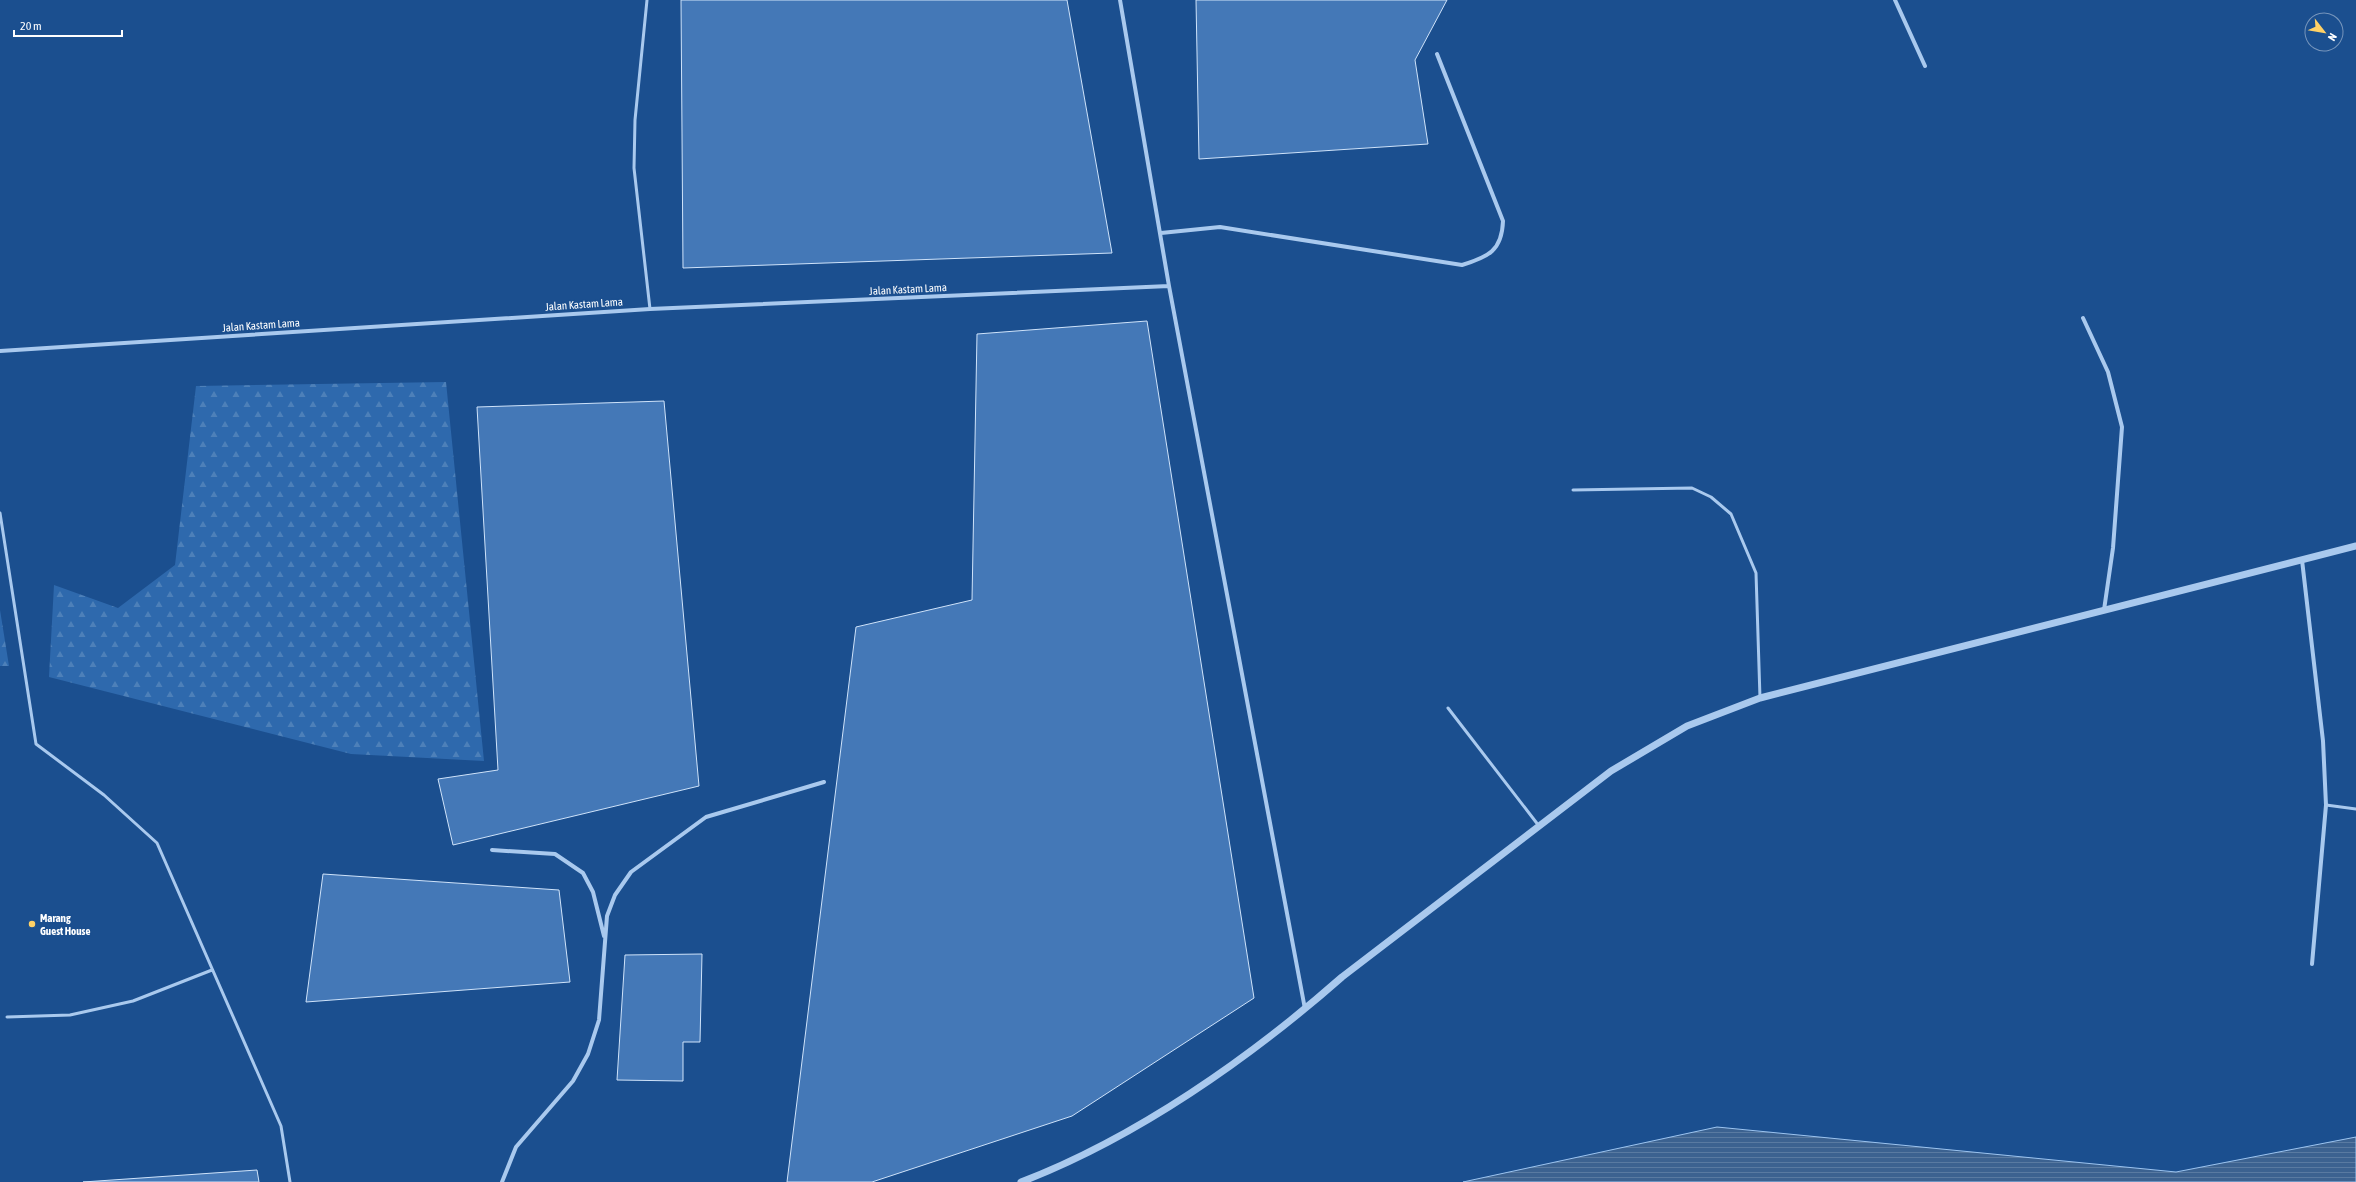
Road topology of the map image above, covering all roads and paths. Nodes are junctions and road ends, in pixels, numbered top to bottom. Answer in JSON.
{"nodes":[{"id":1,"x":647,"y":0,"type":"edge"},
{"id":2,"x":1120,"y":0,"type":"edge"},
{"id":3,"x":1895,"y":0,"type":"edge"},
{"id":4,"x":1437,"y":54,"type":"dead end"},
{"id":5,"x":1925,"y":66,"type":"dead end"},
{"id":6,"x":1161,"y":233,"type":"junction"},
{"id":7,"x":1169,"y":286,"type":"junction"},
{"id":8,"x":650,"y":309,"type":"junction"},
{"id":9,"x":2083,"y":318,"type":"dead end"},
{"id":10,"x":0,"y":351,"type":"edge"},
{"id":11,"x":1573,"y":490,"type":"dead end"},
{"id":12,"x":0,"y":513,"type":"edge"},
{"id":13,"x":2356,"y":546,"type":"edge"},
{"id":14,"x":2302,"y":560,"type":"junction"},
{"id":15,"x":2104,"y":610,"type":"junction"},
{"id":16,"x":1760,"y":698,"type":"junction"},
{"id":17,"x":1448,"y":708,"type":"dead end"},
{"id":18,"x":824,"y":782,"type":"dead end"},
{"id":19,"x":2326,"y":805,"type":"junction"},
{"id":20,"x":2356,"y":809,"type":"edge"},
{"id":21,"x":1539,"y":826,"type":"junction"},
{"id":22,"x":492,"y":850,"type":"dead end"},
{"id":23,"x":605,"y":940,"type":"junction"},
{"id":24,"x":2312,"y":964,"type":"dead end"},
{"id":25,"x":212,"y":970,"type":"junction"},
{"id":26,"x":1305,"y":1010,"type":"junction"},
{"id":27,"x":7,"y":1017,"type":"dead end"},
{"id":28,"x":290,"y":1182,"type":"edge"},
{"id":29,"x":502,"y":1182,"type":"edge"},
{"id":30,"x":1021,"y":1182,"type":"edge"}],
"edges":[{"from":1,"to":8,"type":"lane"},
{"from":2,"to":6,"type":"street"},
{"from":3,"to":5,"type":"street"},
{"from":4,"to":6,"type":"street"},
{"from":6,"to":7,"type":"street"},
{"from":7,"to":8,"type":"street","name":"Jalan Kastam Lama"},
{"from":7,"to":26,"type":"street"},
{"from":8,"to":10,"type":"street","name":"Jalan Kastam Lama"},
{"from":9,"to":15,"type":"street"},
{"from":11,"to":16,"type":"lane"},
{"from":12,"to":25,"type":"lane"},
{"from":13,"to":14,"type":"street"},
{"from":14,"to":15,"type":"street"},
{"from":14,"to":19,"type":"street"},
{"from":15,"to":16,"type":"street"},
{"from":16,"to":21,"type":"street"},
{"from":17,"to":21,"type":"lane"},
{"from":18,"to":23,"type":"street"},
{"from":19,"to":20,"type":"lane"},
{"from":19,"to":24,"type":"street"},
{"from":21,"to":26,"type":"street"},
{"from":22,"to":23,"type":"street"},
{"from":23,"to":29,"type":"street"},
{"from":25,"to":27,"type":"lane"},
{"from":25,"to":28,"type":"lane"},
{"from":26,"to":30,"type":"street"}]}
